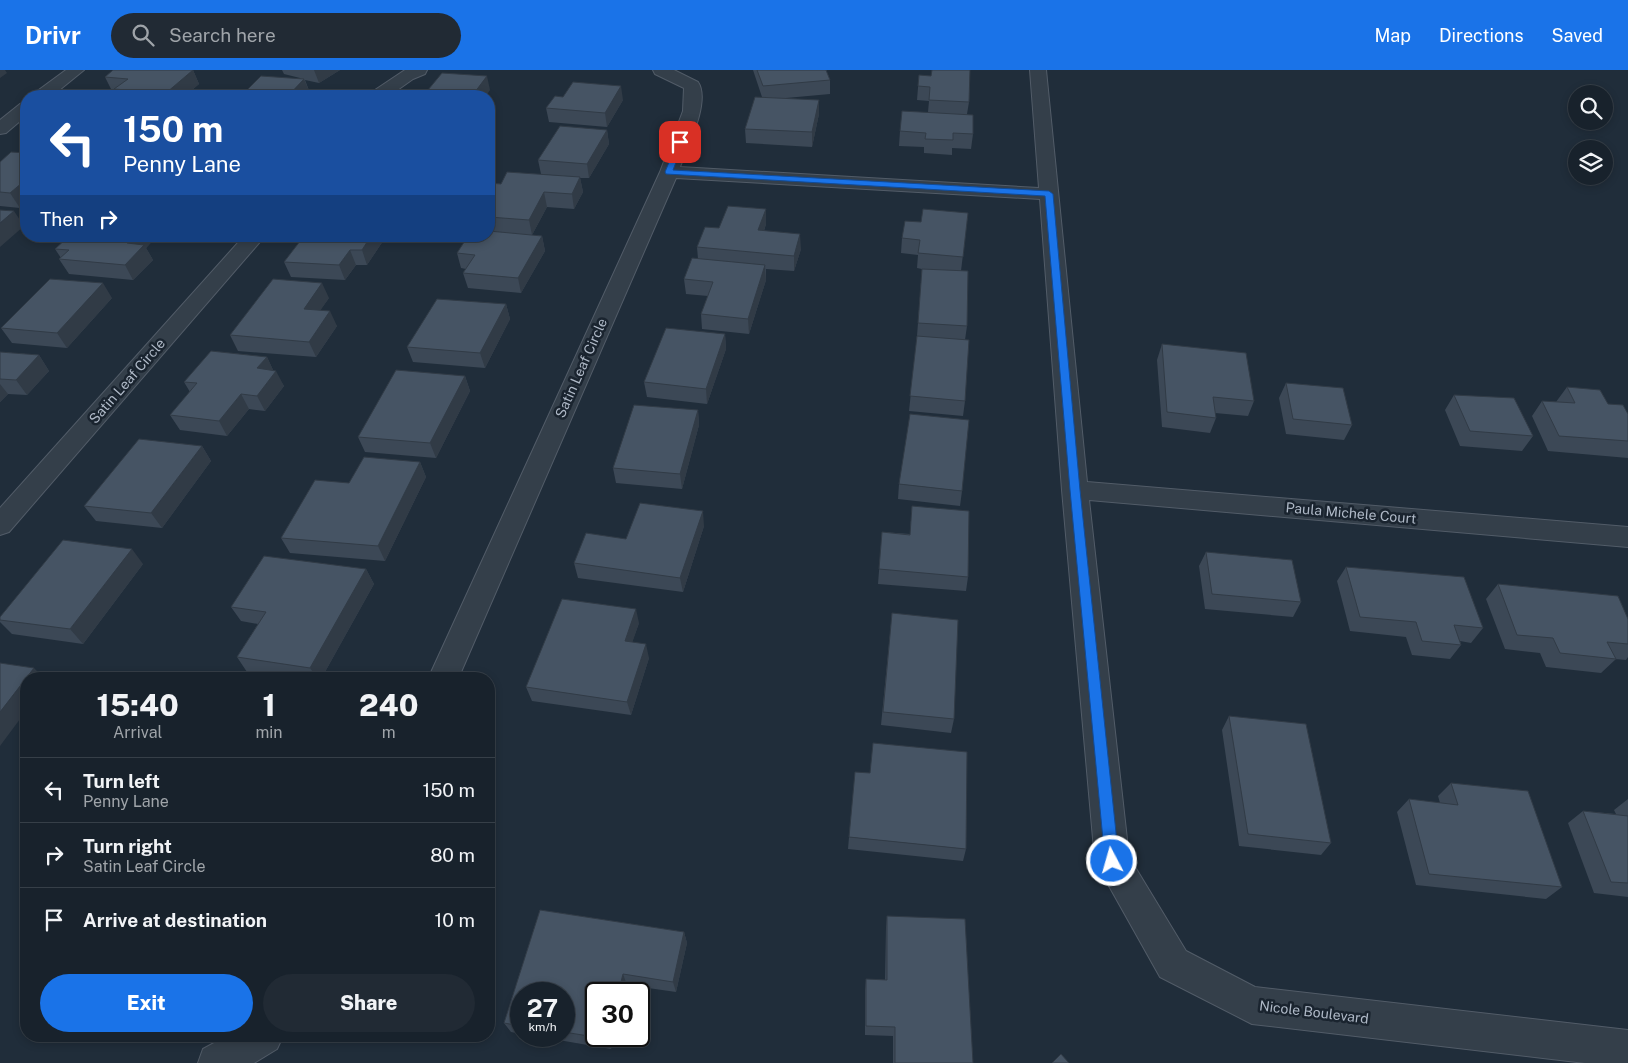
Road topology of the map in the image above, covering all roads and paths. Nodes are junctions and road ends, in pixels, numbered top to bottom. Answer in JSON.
{"nodes":[{"id":1,"x":76,"y":70,"type":"edge"},
{"id":2,"x":419,"y":70,"type":"edge"},
{"id":3,"x":661,"y":70,"type":"edge"},
{"id":4,"x":1038,"y":70,"type":"edge"},
{"id":5,"x":50,"y":90,"type":"edge"},
{"id":6,"x":386,"y":90,"type":"edge"},
{"id":7,"x":20,"y":112,"type":"edge"},
{"id":8,"x":2,"y":126,"type":"edge"},
{"id":9,"x":669,"y":172,"type":"junction"},
{"id":10,"x":1049,"y":194,"type":"junction"},
{"id":11,"x":250,"y":242,"type":"edge"},
{"id":12,"x":1075,"y":490,"type":"junction"},
{"id":13,"x":0,"y":525,"type":"edge"},
{"id":14,"x":1628,"y":537,"type":"edge"},
{"id":15,"x":446,"y":672,"type":"edge"},
{"id":16,"x":254,"y":1042,"type":"edge"},
{"id":17,"x":1628,"y":1049,"type":"edge"},
{"id":18,"x":217,"y":1063,"type":"edge"}],
"edges":[{"from":1,"to":5,"type":"street"},
{"from":2,"to":6,"type":"street"},
{"from":3,"to":9,"type":"street","name":"Satin Leaf Circle"},
{"from":4,"to":10,"type":"street","name":"Nicole Boulevard"},
{"from":7,"to":8,"type":"street"},
{"from":9,"to":10,"type":"street"},
{"from":9,"to":15,"type":"street","name":"Satin Leaf Circle"},
{"from":10,"to":12,"type":"street","name":"Nicole Boulevard"},
{"from":11,"to":13,"type":"street","name":"Satin Leaf Circle"},
{"from":12,"to":14,"type":"street","name":"Paula Michele Court"},
{"from":12,"to":17,"type":"street","name":"Nicole Boulevard"},
{"from":16,"to":18,"type":"street"}]}
